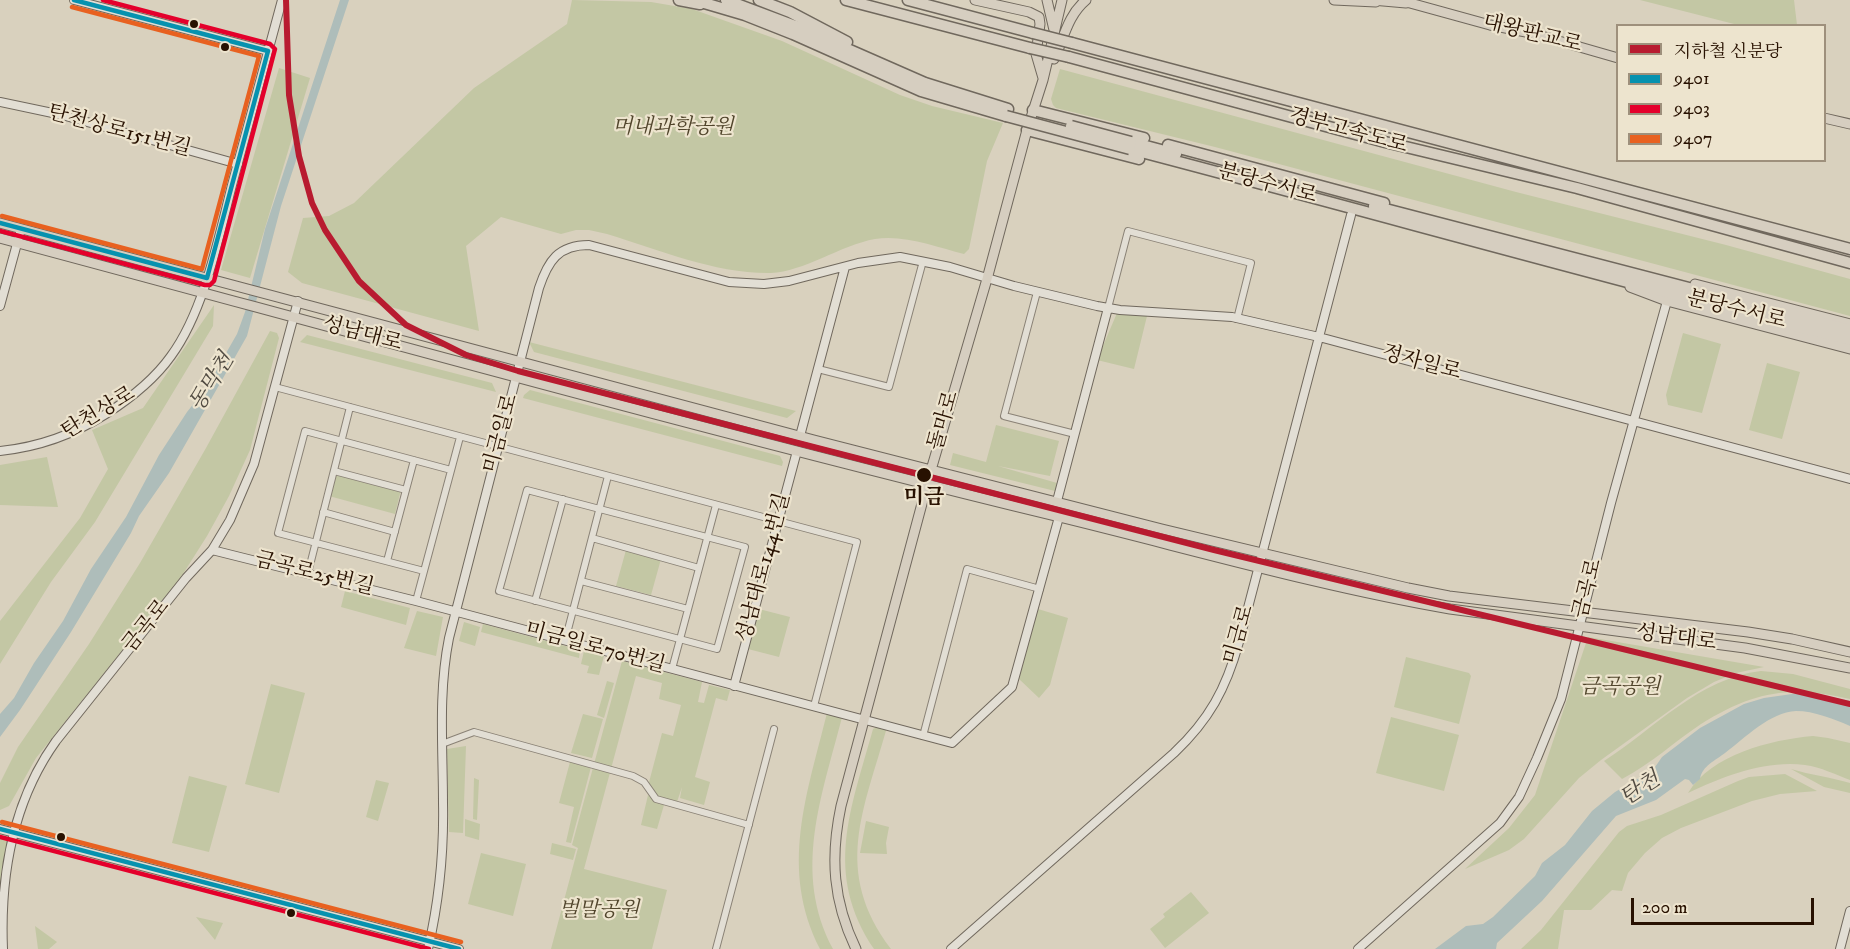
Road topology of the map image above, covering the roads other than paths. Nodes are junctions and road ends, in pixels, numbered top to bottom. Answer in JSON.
{"nodes":[{"id":1,"x":74,"y":0,"type":"edge"},
{"id":2,"x":282,"y":0,"type":"edge"},
{"id":3,"x":679,"y":0,"type":"edge"},
{"id":4,"x":694,"y":0,"type":"edge"},
{"id":5,"x":726,"y":0,"type":"edge"},
{"id":6,"x":759,"y":0,"type":"edge"},
{"id":7,"x":846,"y":0,"type":"edge"},
{"id":8,"x":908,"y":0,"type":"edge"},
{"id":9,"x":975,"y":0,"type":"edge"},
{"id":10,"x":1047,"y":0,"type":"edge"},
{"id":11,"x":1062,"y":0,"type":"edge"},
{"id":12,"x":1086,"y":0,"type":"edge"},
{"id":13,"x":1334,"y":0,"type":"edge"},
{"id":14,"x":1399,"y":0,"type":"edge"},
{"id":15,"x":1373,"y":1,"type":"edge"},
{"id":16,"x":1409,"y":1,"type":"edge"},
{"id":17,"x":712,"y":6,"type":"junction"},
{"id":18,"x":1054,"y":31,"type":"junction"},
{"id":19,"x":268,"y":51,"type":"junction"},
{"id":20,"x":1616,"y":58,"type":"edge"},
{"id":21,"x":893,"y":70,"type":"junction"},
{"id":22,"x":1043,"y":80,"type":"junction"},
{"id":23,"x":0,"y":102,"type":"edge"},
{"id":24,"x":1033,"y":110,"type":"junction"},
{"id":25,"x":1007,"y":113,"type":"junction"},
{"id":26,"x":1826,"y":118,"type":"edge"},
{"id":27,"x":1850,"y":124,"type":"edge"},
{"id":28,"x":1027,"y":130,"type":"junction"},
{"id":29,"x":238,"y":164,"type":"junction"},
{"id":30,"x":1351,"y":215,"type":"junction"},
{"id":31,"x":1420,"y":222,"type":"junction"},
{"id":32,"x":0,"y":223,"type":"edge"},
{"id":33,"x":21,"y":229,"type":"junction"},
{"id":34,"x":0,"y":238,"type":"edge"},
{"id":35,"x":18,"y":243,"type":"junction"},
{"id":36,"x":1850,"y":249,"type":"edge"},
{"id":37,"x":923,"y":261,"type":"junction"},
{"id":38,"x":1850,"y":263,"type":"edge"},
{"id":39,"x":845,"y":267,"type":"junction"},
{"id":40,"x":1617,"y":275,"type":"junction"},
{"id":41,"x":207,"y":278,"type":"junction"},
{"id":42,"x":987,"y":279,"type":"junction"},
{"id":43,"x":3,"y":285,"type":"edge"},
{"id":44,"x":203,"y":292,"type":"junction"},
{"id":45,"x":1037,"y":292,"type":"junction"},
{"id":46,"x":298,"y":301,"type":"junction"},
{"id":47,"x":1667,"y":301,"type":"junction"},
{"id":48,"x":0,"y":306,"type":"edge"},
{"id":49,"x":1108,"y":308,"type":"junction"},
{"id":50,"x":294,"y":317,"type":"junction"},
{"id":51,"x":1237,"y":319,"type":"junction"},
{"id":52,"x":1850,"y":324,"type":"edge"},
{"id":53,"x":1850,"y":330,"type":"edge"},
{"id":54,"x":1319,"y":337,"type":"junction"},
{"id":55,"x":1850,"y":340,"type":"edge"},
{"id":56,"x":1850,"y":349,"type":"edge"},
{"id":57,"x":521,"y":361,"type":"junction"},
{"id":58,"x":818,"y":369,"type":"junction"},
{"id":59,"x":517,"y":376,"type":"junction"},
{"id":60,"x":275,"y":387,"type":"junction"},
{"id":61,"x":350,"y":407,"type":"junction"},
{"id":62,"x":1634,"y":422,"type":"junction"},
{"id":63,"x":1075,"y":434,"type":"junction"},
{"id":64,"x":800,"y":436,"type":"junction"},
{"id":65,"x":460,"y":437,"type":"junction"},
{"id":66,"x":341,"y":441,"type":"junction"},
{"id":67,"x":498,"y":447,"type":"junction"},
{"id":68,"x":0,"y":451,"type":"edge"},
{"id":69,"x":797,"y":451,"type":"junction"},
{"id":70,"x":414,"y":460,"type":"junction"},
{"id":71,"x":451,"y":470,"type":"junction"},
{"id":72,"x":931,"y":470,"type":"junction"},
{"id":73,"x":334,"y":471,"type":"junction"},
{"id":74,"x":609,"y":476,"type":"junction"},
{"id":75,"x":1850,"y":479,"type":"edge"},
{"id":76,"x":927,"y":485,"type":"junction"},
{"id":77,"x":406,"y":490,"type":"junction"},
{"id":78,"x":563,"y":499,"type":"junction"},
{"id":79,"x":1057,"y":501,"type":"junction"},
{"id":80,"x":716,"y":505,"type":"junction"},
{"id":81,"x":600,"y":508,"type":"junction"},
{"id":82,"x":323,"y":512,"type":"junction"},
{"id":83,"x":1059,"y":517,"type":"junction"},
{"id":84,"x":778,"y":522,"type":"junction"},
{"id":85,"x":395,"y":532,"type":"junction"},
{"id":86,"x":707,"y":537,"type":"junction"},
{"id":87,"x":592,"y":538,"type":"junction"},
{"id":88,"x":316,"y":542,"type":"junction"},
{"id":89,"x":212,"y":550,"type":"junction"},
{"id":90,"x":1262,"y":553,"type":"junction"},
{"id":91,"x":387,"y":561,"type":"junction"},
{"id":92,"x":1258,"y":567,"type":"junction"},
{"id":93,"x":699,"y":568,"type":"junction"},
{"id":94,"x":424,"y":571,"type":"junction"},
{"id":95,"x":308,"y":573,"type":"junction"},
{"id":96,"x":581,"y":581,"type":"junction"},
{"id":97,"x":1040,"y":588,"type":"junction"},
{"id":98,"x":416,"y":601,"type":"junction"},
{"id":99,"x":536,"y":601,"type":"junction"},
{"id":100,"x":688,"y":609,"type":"junction"},
{"id":101,"x":573,"y":611,"type":"junction"},
{"id":102,"x":455,"y":612,"type":"junction"},
{"id":103,"x":1583,"y":612,"type":"junction"},
{"id":104,"x":1579,"y":626,"type":"junction"},
{"id":105,"x":679,"y":639,"type":"junction"},
{"id":106,"x":565,"y":641,"type":"junction"},
{"id":107,"x":1850,"y":652,"type":"edge"},
{"id":108,"x":1850,"y":668,"type":"edge"},
{"id":109,"x":672,"y":669,"type":"junction"},
{"id":110,"x":734,"y":686,"type":"junction"},
{"id":111,"x":814,"y":706,"type":"junction"},
{"id":112,"x":865,"y":720,"type":"junction"},
{"id":113,"x":774,"y":729,"type":"dead end"},
{"id":114,"x":923,"y":736,"type":"junction"},
{"id":115,"x":442,"y":744,"type":"junction"},
{"id":116,"x":749,"y":825,"type":"junction"},
{"id":117,"x":0,"y":829,"type":"edge"},
{"id":118,"x":12,"y":832,"type":"junction"},
{"id":119,"x":1850,"y":911,"type":"edge"},
{"id":120,"x":429,"y":945,"type":"edge"},
{"id":121,"x":3,"y":949,"type":"edge"},
{"id":122,"x":459,"y":949,"type":"edge"},
{"id":123,"x":716,"y":949,"type":"edge"},
{"id":124,"x":856,"y":949,"type":"edge"},
{"id":125,"x":951,"y":949,"type":"edge"},
{"id":126,"x":1358,"y":949,"type":"edge"},
{"id":127,"x":1840,"y":949,"type":"edge"}],
"edges":[{"from":1,"to":19,"type":"street"},
{"from":2,"to":19,"type":"street","name":"탄천상로"},
{"from":3,"to":17,"type":"highway"},
{"from":4,"to":17,"type":"highway","name":"분당수서로"},
{"from":5,"to":21,"type":"highway","name":"분당수서로"},
{"from":6,"to":21,"type":"highway"},
{"from":7,"to":38,"type":"highway","name":"경부고속도로","bridge":true},
{"from":8,"to":36,"type":"highway","name":"경부고속도로","bridge":true},
{"from":9,"to":22,"type":"main road"},
{"from":10,"to":18,"type":"main road"},
{"from":11,"to":18,"type":"main road","name":"돌마로"},
{"from":12,"to":22,"type":"main road"},
{"from":13,"to":15,"type":"main road","name":"대왕판교로"},
{"from":14,"to":16,"type":"main road","name":"대왕판교로"},
{"from":15,"to":16,"type":"main road","name":"대왕판교로"},
{"from":16,"to":20,"type":"main road","name":"대왕판교로"},
{"from":17,"to":25,"type":"highway","name":"분당수서로"},
{"from":18,"to":22,"type":"main road","name":"돌마로"},
{"from":19,"to":29,"type":"street","name":"탄천상로"},
{"from":21,"to":25,"type":"highway","name":"분당수서로"},
{"from":22,"to":24,"type":"main road","name":"돌마로"},
{"from":23,"to":29,"type":"street","name":"탄천상로151번길"},
{"from":24,"to":28,"type":"main road","name":"돌마로"},
{"from":24,"to":31,"type":"highway"},
{"from":25,"to":31,"type":"highway","name":"분당수서로","bridge":true},
{"from":26,"to":27,"type":"main road"},
{"from":28,"to":30,"type":"highway"},
{"from":28,"to":42,"type":"main road","name":"돌마로"},
{"from":29,"to":41,"type":"street","name":"탄천상로"},
{"from":30,"to":31,"type":"highway"},
{"from":30,"to":54,"type":"street","name":"미금로"},
{"from":31,"to":40,"type":"highway","name":"분당수서로"},
{"from":32,"to":33,"type":"main road","name":"성남대로"},
{"from":33,"to":35,"type":"street"},
{"from":33,"to":41,"type":"main road","name":"성남대로"},
{"from":34,"to":35,"type":"main road","name":"성남대로"},
{"from":35,"to":43,"type":"street"},
{"from":35,"to":44,"type":"main road","name":"성남대로"},
{"from":37,"to":39,"type":"street","name":"미금일로"},
{"from":37,"to":42,"type":"street","name":"미금일로"},
{"from":37,"to":58,"type":"street"},
{"from":39,"to":57,"type":"street","name":"미금일로"},
{"from":39,"to":58,"type":"street"},
{"from":40,"to":47,"type":"main road"},
{"from":40,"to":52,"type":"main road"},
{"from":40,"to":53,"type":"highway","name":"분당수서로"},
{"from":40,"to":55,"type":"highway","name":"분당수서로"},
{"from":41,"to":44,"type":"street","name":"탄천상로"},
{"from":41,"to":46,"type":"main road","name":"성남대로"},
{"from":42,"to":45,"type":"street","name":"정자일로"},
{"from":42,"to":72,"type":"main road","name":"돌마로"},
{"from":43,"to":48,"type":"street"},
{"from":44,"to":50,"type":"main road","name":"성남대로"},
{"from":44,"to":68,"type":"street","name":"탄천상로"},
{"from":45,"to":49,"type":"street","name":"정자일로"},
{"from":45,"to":63,"type":"street"},
{"from":46,"to":50,"type":"street","name":"금곡로"},
{"from":46,"to":57,"type":"main road","name":"성남대로"},
{"from":47,"to":56,"type":"main road"},
{"from":47,"to":62,"type":"street","name":"금곡로"},
{"from":49,"to":51,"type":"street","name":"정자일로"},
{"from":49,"to":51,"type":"street"},
{"from":49,"to":63,"type":"street"},
{"from":50,"to":59,"type":"main road","name":"성남대로"},
{"from":50,"to":60,"type":"street","name":"금곡로"},
{"from":51,"to":54,"type":"street","name":"정자일로"},
{"from":54,"to":62,"type":"street","name":"정자일로"},
{"from":54,"to":90,"type":"street","name":"미금로"},
{"from":57,"to":59,"type":"street","name":"미금일로"},
{"from":57,"to":64,"type":"main road","name":"성남대로"},
{"from":58,"to":64,"type":"street"},
{"from":59,"to":67,"type":"street","name":"미금일로"},
{"from":59,"to":69,"type":"main road","name":"성남대로"},
{"from":60,"to":61,"type":"street"},
{"from":60,"to":89,"type":"street","name":"금곡로"},
{"from":61,"to":65,"type":"street"},
{"from":61,"to":66,"type":"street"},
{"from":62,"to":75,"type":"street","name":"정자일로"},
{"from":62,"to":103,"type":"street","name":"금곡로"},
{"from":63,"to":79,"type":"street"},
{"from":64,"to":72,"type":"main road","name":"성남대로"},
{"from":65,"to":67,"type":"street"},
{"from":65,"to":71,"type":"street"},
{"from":66,"to":70,"type":"street"},
{"from":66,"to":73,"type":"street"},
{"from":66,"to":88,"type":"street"},
{"from":67,"to":74,"type":"street"},
{"from":67,"to":102,"type":"street","name":"미금일로"},
{"from":69,"to":76,"type":"main road","name":"성남대로"},
{"from":69,"to":84,"type":"street","name":"성남대로144번길"},
{"from":70,"to":71,"type":"street"},
{"from":70,"to":77,"type":"street"},
{"from":71,"to":94,"type":"street"},
{"from":72,"to":76,"type":"main road","name":"돌마로"},
{"from":72,"to":79,"type":"main road","name":"성남대로"},
{"from":73,"to":77,"type":"street"},
{"from":73,"to":82,"type":"street"},
{"from":74,"to":80,"type":"street"},
{"from":74,"to":81,"type":"street"},
{"from":76,"to":83,"type":"main road","name":"성남대로"},
{"from":76,"to":112,"type":"main road","name":"돌마로"},
{"from":77,"to":85,"type":"street"},
{"from":78,"to":81,"type":"street"},
{"from":78,"to":99,"type":"street"},
{"from":78,"to":99,"type":"street"},
{"from":79,"to":90,"type":"main road","name":"성남대로"},
{"from":80,"to":84,"type":"street"},
{"from":80,"to":86,"type":"street"},
{"from":81,"to":86,"type":"street"},
{"from":81,"to":87,"type":"street"},
{"from":82,"to":85,"type":"street"},
{"from":82,"to":88,"type":"street"},
{"from":83,"to":92,"type":"main road","name":"성남대로"},
{"from":83,"to":97,"type":"street"},
{"from":84,"to":110,"type":"street","name":"성남대로144번길"},
{"from":84,"to":111,"type":"street"},
{"from":85,"to":91,"type":"street"},
{"from":86,"to":93,"type":"street"},
{"from":86,"to":105,"type":"street"},
{"from":87,"to":93,"type":"street"},
{"from":87,"to":96,"type":"street"},
{"from":88,"to":91,"type":"street"},
{"from":88,"to":95,"type":"street"},
{"from":89,"to":95,"type":"street","name":"금곡로25번길"},
{"from":89,"to":118,"type":"street","name":"금곡로"},
{"from":90,"to":92,"type":"street","name":"미금로"},
{"from":90,"to":103,"type":"main road","name":"성남대로"},
{"from":91,"to":94,"type":"street"},
{"from":92,"to":104,"type":"main road","name":"성남대로"},
{"from":92,"to":125,"type":"street","name":"미금로"},
{"from":93,"to":100,"type":"street"},
{"from":94,"to":98,"type":"street"},
{"from":95,"to":98,"type":"street","name":"금곡로25번길"},
{"from":96,"to":100,"type":"street"},
{"from":96,"to":101,"type":"street"},
{"from":97,"to":114,"type":"street","name":"미금일로70번길"},
{"from":97,"to":114,"type":"street"},
{"from":98,"to":102,"type":"street","name":"금곡로25번길"},
{"from":99,"to":101,"type":"street"},
{"from":100,"to":105,"type":"street"},
{"from":101,"to":105,"type":"street"},
{"from":101,"to":106,"type":"street"},
{"from":102,"to":106,"type":"street","name":"미금일로70번길"},
{"from":102,"to":115,"type":"street","name":"미금일로"},
{"from":103,"to":104,"type":"street","name":"금곡로"},
{"from":103,"to":107,"type":"main road","name":"성남대로"},
{"from":104,"to":108,"type":"main road","name":"성남대로"},
{"from":104,"to":126,"type":"street","name":"금곡로"},
{"from":105,"to":109,"type":"street"},
{"from":106,"to":109,"type":"street","name":"미금일로70번길"},
{"from":109,"to":110,"type":"street","name":"미금일로70번길"},
{"from":110,"to":111,"type":"street","name":"미금일로70번길"},
{"from":111,"to":112,"type":"street","name":"미금일로70번길"},
{"from":112,"to":114,"type":"street","name":"미금일로70번길"},
{"from":112,"to":124,"type":"main road","name":"돌마로"},
{"from":113,"to":116,"type":"street"},
{"from":115,"to":116,"type":"street"},
{"from":115,"to":120,"type":"street","name":"미금일로"},
{"from":116,"to":123,"type":"street"},
{"from":117,"to":118,"type":"street"},
{"from":118,"to":120,"type":"street"},
{"from":118,"to":121,"type":"street","name":"금곡로"},
{"from":119,"to":127,"type":"street"},
{"from":120,"to":122,"type":"street"}]}
